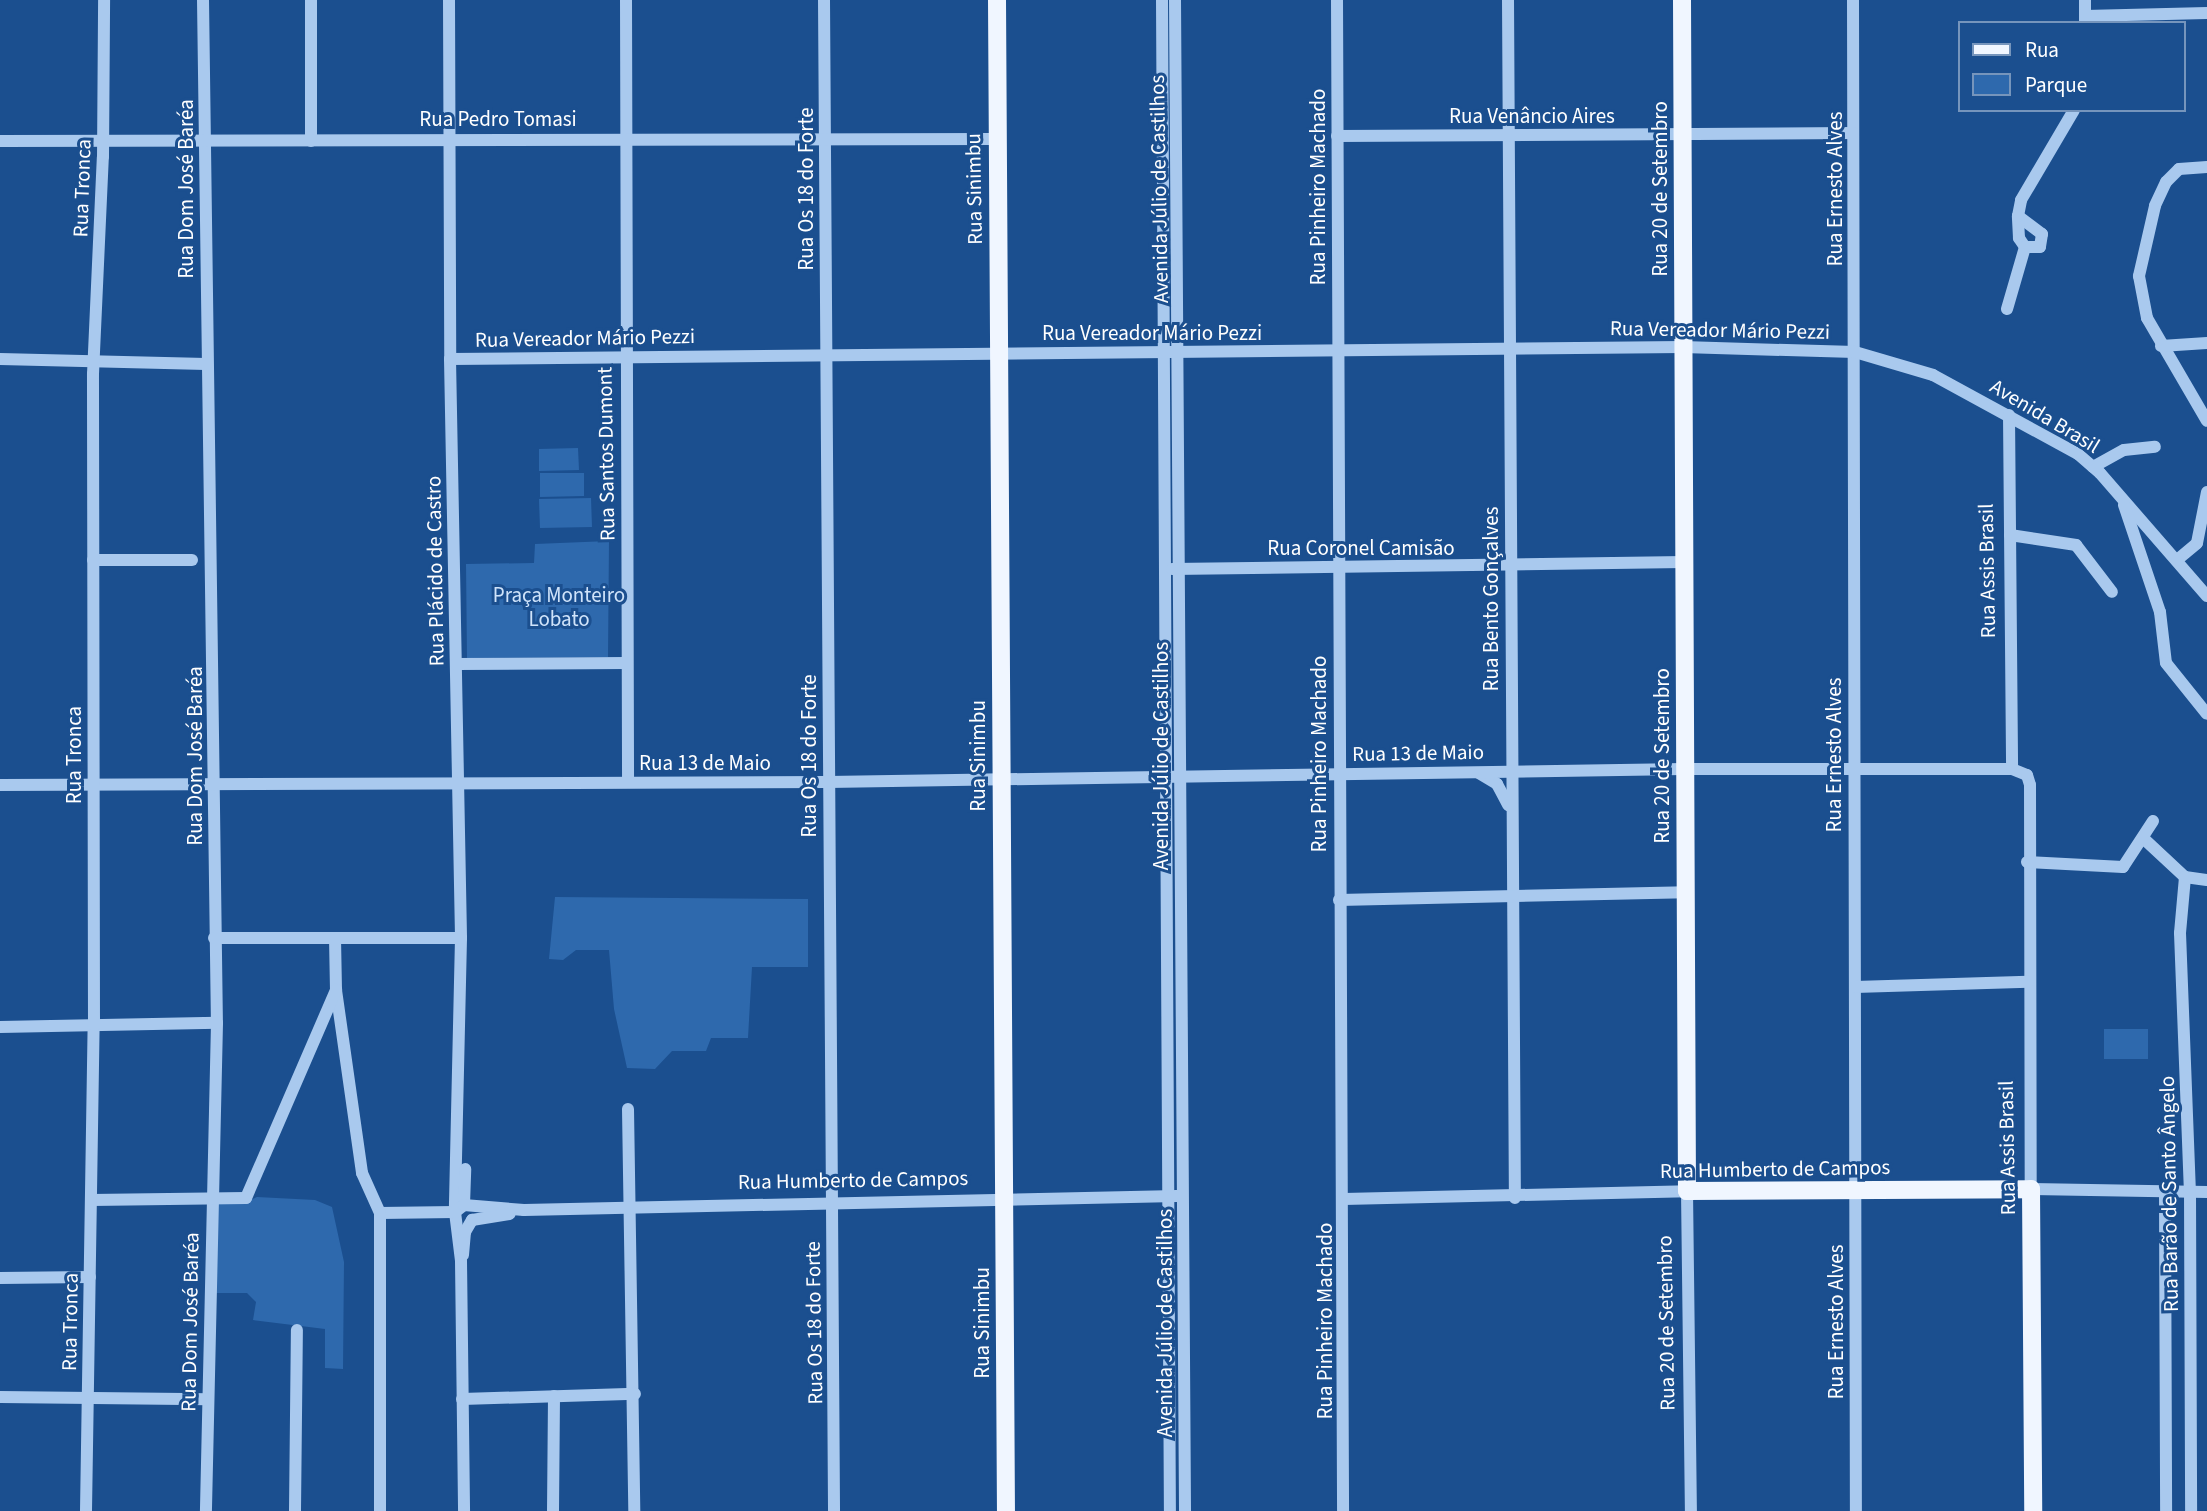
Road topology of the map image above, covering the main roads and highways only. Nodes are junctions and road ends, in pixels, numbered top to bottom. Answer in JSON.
{"nodes":[{"id":1,"x":997,"y":0,"type":"edge"},
{"id":2,"x":1682,"y":0,"type":"edge"},
{"id":3,"x":2031,"y":1189,"type":"joint"},
{"id":4,"x":1687,"y":1191,"type":"joint"},
{"id":5,"x":1006,"y":1511,"type":"edge"},
{"id":6,"x":2033,"y":1511,"type":"edge"}],
"edges":[{"from":1,"to":5,"type":"main road","name":"Rua Sinimbu"},
{"from":2,"to":4,"type":"main road","name":"Rua 20 de Setembro"},
{"from":3,"to":4,"type":"main road","name":"Rua Humberto de Campos"},
{"from":3,"to":6,"type":"main road","name":"Rua Assis Brasil"}]}
